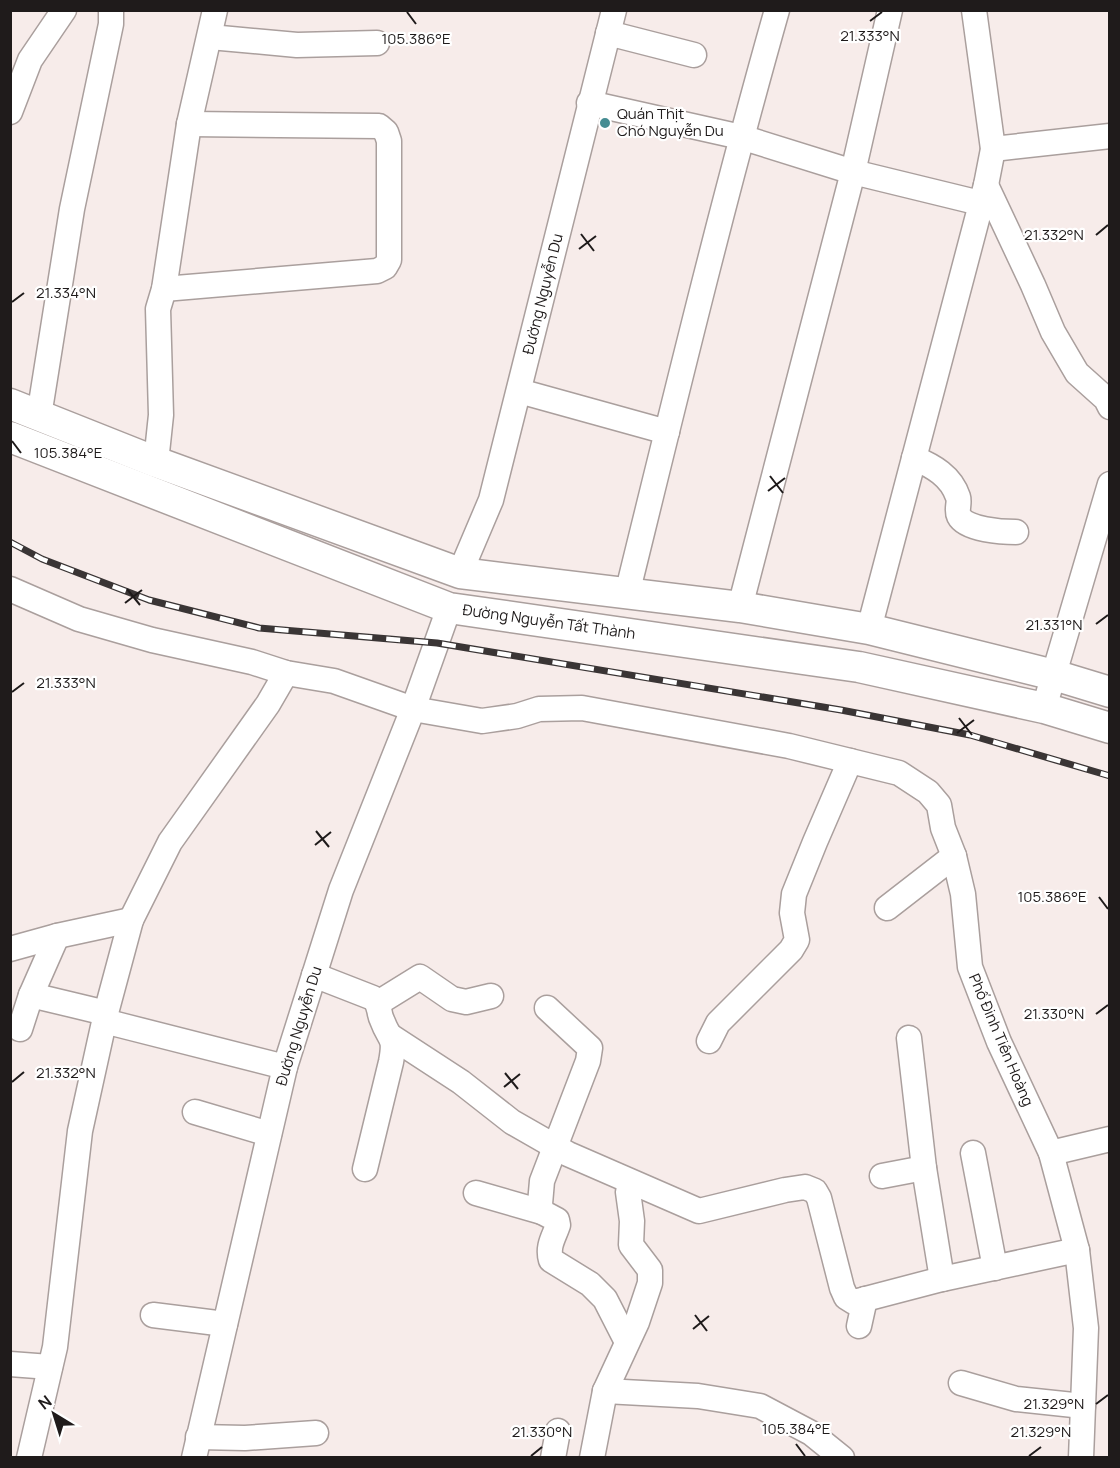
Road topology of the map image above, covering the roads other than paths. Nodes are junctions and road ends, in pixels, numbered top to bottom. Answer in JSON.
{"nodes":[{"id":1,"x":64,"y":10,"type":"edge"},
{"id":2,"x":111,"y":10,"type":"edge"},
{"id":3,"x":215,"y":10,"type":"edge"},
{"id":4,"x":777,"y":10,"type":"edge"},
{"id":5,"x":890,"y":10,"type":"edge"},
{"id":6,"x":974,"y":10,"type":"edge"},
{"id":7,"x":610,"y":22,"type":"edge"},
{"id":8,"x":210,"y":37,"type":"junction"},
{"id":9,"x":377,"y":43,"type":"dead end"},
{"id":10,"x":694,"y":55,"type":"dead end"},
{"id":11,"x":589,"y":103,"type":"junction"},
{"id":12,"x":10,"y":112,"type":"edge"},
{"id":13,"x":189,"y":124,"type":"junction"},
{"id":14,"x":1110,"y":136,"type":"edge"},
{"id":15,"x":741,"y":137,"type":"junction"},
{"id":16,"x":993,"y":149,"type":"junction"},
{"id":17,"x":852,"y":172,"type":"junction"},
{"id":18,"x":983,"y":194,"type":"junction"},
{"id":19,"x":164,"y":289,"type":"junction"},
{"id":20,"x":519,"y":391,"type":"junction"},
{"id":21,"x":1108,"y":402,"type":"edge"},
{"id":22,"x":10,"y":404,"type":"edge"},
{"id":23,"x":39,"y":416,"type":"junction"},
{"id":24,"x":667,"y":432,"type":"junction"},
{"id":25,"x":10,"y":437,"type":"edge"},
{"id":26,"x":914,"y":458,"type":"junction"},
{"id":27,"x":156,"y":462,"type":"junction"},
{"id":28,"x":1110,"y":484,"type":"edge"},
{"id":29,"x":145,"y":489,"type":"junction"},
{"id":30,"x":1016,"y":532,"type":"dead end"},
{"id":31,"x":460,"y":573,"type":"junction"},
{"id":32,"x":10,"y":589,"type":"edge"},
{"id":33,"x":627,"y":594,"type":"junction"},
{"id":34,"x":449,"y":608,"type":"junction"},
{"id":35,"x":741,"y":608,"type":"junction"},
{"id":36,"x":869,"y":629,"type":"junction"},
{"id":37,"x":734,"y":649,"type":"junction"},
{"id":38,"x":286,"y":673,"type":"junction"},
{"id":39,"x":1054,"y":675,"type":"junction"},
{"id":40,"x":1110,"y":692,"type":"edge"},
{"id":41,"x":413,"y":708,"type":"junction"},
{"id":42,"x":1044,"y":708,"type":"junction"},
{"id":43,"x":1110,"y":728,"type":"edge"},
{"id":44,"x":850,"y":761,"type":"junction"},
{"id":45,"x":954,"y":856,"type":"junction"},
{"id":46,"x":887,"y":908,"type":"dead end"},
{"id":47,"x":130,"y":920,"type":"junction"},
{"id":48,"x":57,"y":936,"type":"junction"},
{"id":49,"x":10,"y":949,"type":"edge"},
{"id":50,"x":314,"y":975,"type":"junction"},
{"id":51,"x":31,"y":995,"type":"junction"},
{"id":52,"x":491,"y":996,"type":"dead end"},
{"id":53,"x":378,"y":1003,"type":"junction"},
{"id":54,"x":547,"y":1008,"type":"dead end"},
{"id":55,"x":105,"y":1017,"type":"junction"},
{"id":56,"x":20,"y":1029,"type":"dead end"},
{"id":57,"x":392,"y":1037,"type":"junction"},
{"id":58,"x":909,"y":1038,"type":"dead end"},
{"id":59,"x":709,"y":1041,"type":"dead end"},
{"id":60,"x":285,"y":1067,"type":"junction"},
{"id":61,"x":195,"y":1112,"type":"dead end"},
{"id":62,"x":269,"y":1134,"type":"junction"},
{"id":63,"x":1110,"y":1139,"type":"edge"},
{"id":64,"x":554,"y":1146,"type":"junction"},
{"id":65,"x":974,"y":1153,"type":"dead end"},
{"id":66,"x":1051,"y":1153,"type":"junction"},
{"id":67,"x":924,"y":1168,"type":"junction"},
{"id":68,"x":365,"y":1169,"type":"dead end"},
{"id":69,"x":882,"y":1176,"type":"dead end"},
{"id":70,"x":628,"y":1192,"type":"dead end"},
{"id":71,"x":476,"y":1193,"type":"dead end"},
{"id":72,"x":542,"y":1212,"type":"junction"},
{"id":73,"x":1077,"y":1250,"type":"junction"},
{"id":74,"x":995,"y":1268,"type":"junction"},
{"id":75,"x":942,"y":1279,"type":"junction"},
{"id":76,"x":866,"y":1299,"type":"junction"},
{"id":77,"x":153,"y":1314,"type":"dead end"},
{"id":78,"x":225,"y":1324,"type":"junction"},
{"id":79,"x":859,"y":1326,"type":"dead end"},
{"id":80,"x":627,"y":1342,"type":"junction"},
{"id":81,"x":10,"y":1364,"type":"edge"},
{"id":82,"x":50,"y":1367,"type":"junction"},
{"id":83,"x":961,"y":1383,"type":"dead end"},
{"id":84,"x":605,"y":1391,"type":"junction"},
{"id":85,"x":1083,"y":1407,"type":"junction"},
{"id":86,"x":558,"y":1431,"type":"dead end"},
{"id":87,"x":316,"y":1433,"type":"dead end"},
{"id":88,"x":196,"y":1447,"type":"edge"},
{"id":89,"x":29,"y":1458,"type":"edge"},
{"id":90,"x":553,"y":1458,"type":"edge"},
{"id":91,"x":592,"y":1458,"type":"edge"},
{"id":92,"x":842,"y":1458,"type":"edge"},
{"id":93,"x":1081,"y":1458,"type":"edge"}],
"edges":[{"from":1,"to":12,"type":"street"},
{"from":2,"to":23,"type":"street"},
{"from":3,"to":8,"type":"street"},
{"from":4,"to":15,"type":"street"},
{"from":5,"to":17,"type":"street"},
{"from":6,"to":16,"type":"street"},
{"from":7,"to":10,"type":"street"},
{"from":7,"to":11,"type":"street","name":"Đường Nguyễn Du"},
{"from":8,"to":9,"type":"street"},
{"from":8,"to":13,"type":"street"},
{"from":11,"to":15,"type":"street"},
{"from":11,"to":20,"type":"street","name":"Đường Nguyễn Du"},
{"from":13,"to":19,"type":"street"},
{"from":13,"to":19,"type":"street"},
{"from":14,"to":16,"type":"street"},
{"from":15,"to":17,"type":"street"},
{"from":15,"to":24,"type":"street"},
{"from":16,"to":18,"type":"street"},
{"from":17,"to":18,"type":"street"},
{"from":17,"to":35,"type":"street"},
{"from":18,"to":21,"type":"street"},
{"from":18,"to":26,"type":"street"},
{"from":19,"to":27,"type":"street"},
{"from":20,"to":24,"type":"street"},
{"from":20,"to":31,"type":"street","name":"Đường Nguyễn Du"},
{"from":22,"to":23,"type":"main road"},
{"from":23,"to":27,"type":"main road"},
{"from":24,"to":33,"type":"street"},
{"from":25,"to":29,"type":"main road","name":"Đường Nguyễn Tất Thành"},
{"from":26,"to":30,"type":"street"},
{"from":26,"to":36,"type":"street"},
{"from":27,"to":29,"type":"main road"},
{"from":27,"to":31,"type":"main road"},
{"from":28,"to":39,"type":"street"},
{"from":29,"to":34,"type":"main road","name":"Đường Nguyễn Tất Thành"},
{"from":31,"to":33,"type":"main road"},
{"from":32,"to":38,"type":"street","name":"Phố Đinh Tiên Hoàng"},
{"from":33,"to":35,"type":"main road"},
{"from":34,"to":37,"type":"main road","name":"Đường Nguyễn Tất Thành"},
{"from":34,"to":41,"type":"street","name":"Đường Nguyễn Du"},
{"from":35,"to":36,"type":"main road"},
{"from":35,"to":37,"type":"main road"},
{"from":36,"to":39,"type":"main road"},
{"from":37,"to":42,"type":"main road","name":"Đường Nguyễn Tất Thành"},
{"from":38,"to":41,"type":"street","name":"Phố Đinh Tiên Hoàng"},
{"from":38,"to":47,"type":"street"},
{"from":39,"to":40,"type":"main road"},
{"from":39,"to":42,"type":"street"},
{"from":41,"to":44,"type":"street","name":"Phố Đinh Tiên Hoàng"},
{"from":41,"to":50,"type":"street","name":"Đường Nguyễn Du"},
{"from":42,"to":43,"type":"main road","name":"Đường Nguyễn Tất Thành"},
{"from":44,"to":45,"type":"street","name":"Phố Đinh Tiên Hoàng"},
{"from":44,"to":59,"type":"street"},
{"from":45,"to":46,"type":"street"},
{"from":45,"to":66,"type":"street","name":"Phố Đinh Tiên Hoàng"},
{"from":47,"to":48,"type":"street"},
{"from":47,"to":55,"type":"street"},
{"from":48,"to":49,"type":"street"},
{"from":48,"to":51,"type":"street"},
{"from":50,"to":53,"type":"street"},
{"from":50,"to":60,"type":"street","name":"Đường Nguyễn Du"},
{"from":51,"to":55,"type":"street"},
{"from":51,"to":56,"type":"street"},
{"from":52,"to":53,"type":"street"},
{"from":53,"to":57,"type":"street"},
{"from":54,"to":64,"type":"street"},
{"from":55,"to":60,"type":"street"},
{"from":55,"to":82,"type":"street"},
{"from":57,"to":64,"type":"street"},
{"from":57,"to":68,"type":"street"},
{"from":58,"to":67,"type":"street"},
{"from":60,"to":62,"type":"street","name":"Đường Nguyễn Du"},
{"from":61,"to":62,"type":"street"},
{"from":62,"to":78,"type":"street","name":"Đường Nguyễn Du"},
{"from":63,"to":66,"type":"street"},
{"from":64,"to":72,"type":"street"},
{"from":64,"to":76,"type":"street"},
{"from":65,"to":74,"type":"street"},
{"from":66,"to":73,"type":"street","name":"Phố Đinh Tiên Hoàng"},
{"from":67,"to":69,"type":"street"},
{"from":67,"to":75,"type":"street"},
{"from":70,"to":80,"type":"street"},
{"from":71,"to":72,"type":"street"},
{"from":72,"to":80,"type":"street"},
{"from":73,"to":74,"type":"street"},
{"from":73,"to":85,"type":"street","name":"Phố Đinh Tiên Hoàng"},
{"from":74,"to":75,"type":"street"},
{"from":75,"to":76,"type":"street"},
{"from":76,"to":79,"type":"street"},
{"from":77,"to":78,"type":"street"},
{"from":78,"to":88,"type":"street","name":"Đường Nguyễn Du"},
{"from":80,"to":84,"type":"street"},
{"from":81,"to":82,"type":"street"},
{"from":82,"to":89,"type":"street"},
{"from":83,"to":85,"type":"street"},
{"from":84,"to":91,"type":"street"},
{"from":84,"to":92,"type":"street"},
{"from":85,"to":93,"type":"street","name":"Phố Đinh Tiên Hoàng"},
{"from":86,"to":90,"type":"street"},
{"from":87,"to":88,"type":"street"}]}
